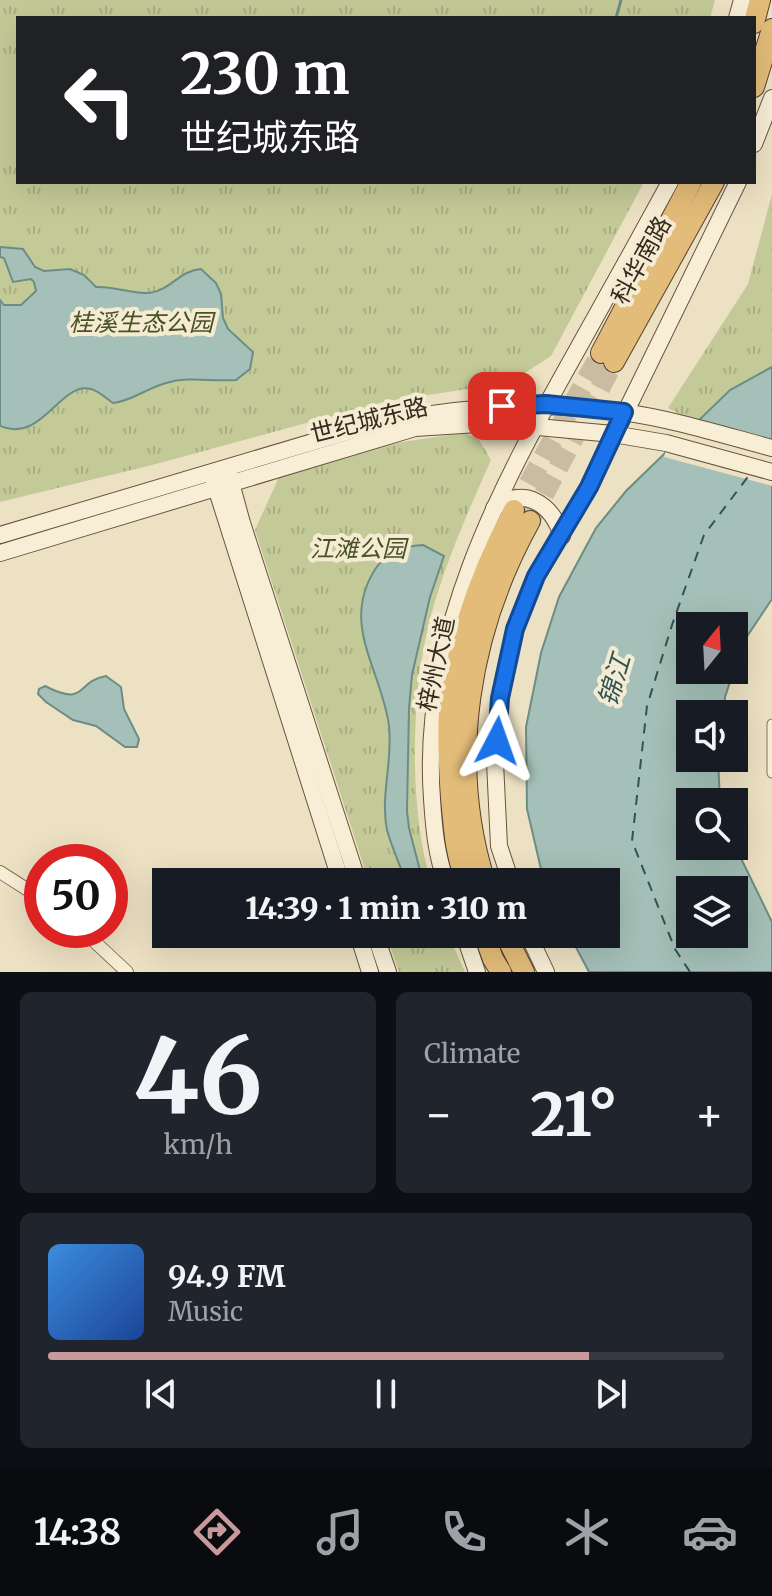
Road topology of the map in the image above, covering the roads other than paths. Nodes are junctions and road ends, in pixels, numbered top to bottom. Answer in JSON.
{"nodes":[{"id":1,"x":772,"y":29,"type":"edge"},
{"id":2,"x":756,"y":81,"type":"edge"},
{"id":3,"x":772,"y":98,"type":"edge"},
{"id":4,"x":756,"y":139,"type":"edge"},
{"id":5,"x":669,"y":184,"type":"edge"},
{"id":6,"x":690,"y":184,"type":"edge"},
{"id":7,"x":713,"y":184,"type":"edge"},
{"id":8,"x":737,"y":184,"type":"edge"},
{"id":9,"x":546,"y":404,"type":"junction"},
{"id":10,"x":624,"y":412,"type":"junction"},
{"id":11,"x":534,"y":426,"type":"junction"},
{"id":12,"x":613,"y":434,"type":"junction"},
{"id":13,"x":772,"y":448,"type":"edge"},
{"id":14,"x":772,"y":472,"type":"edge"},
{"id":15,"x":221,"y":477,"type":"junction"},
{"id":16,"x":492,"y":509,"type":"junction"},
{"id":17,"x":0,"y":535,"type":"edge"},
{"id":18,"x":562,"y":536,"type":"junction"},
{"id":19,"x":0,"y":553,"type":"edge"},
{"id":20,"x":772,"y":724,"type":"edge"},
{"id":21,"x":772,"y":773,"type":"edge"},
{"id":22,"x":337,"y":868,"type":"edge"},
{"id":23,"x":353,"y":868,"type":"edge"},
{"id":24,"x":441,"y":868,"type":"edge"},
{"id":25,"x":461,"y":868,"type":"edge"},
{"id":26,"x":480,"y":868,"type":"edge"},
{"id":27,"x":506,"y":868,"type":"edge"},
{"id":28,"x":0,"y":872,"type":"edge"},
{"id":29,"x":24,"y":887,"type":"edge"},
{"id":30,"x":101,"y":948,"type":"edge"},
{"id":31,"x":362,"y":948,"type":"edge"},
{"id":32,"x":380,"y":948,"type":"edge"},
{"id":33,"x":469,"y":948,"type":"edge"},
{"id":34,"x":489,"y":948,"type":"edge"},
{"id":35,"x":512,"y":948,"type":"edge"},
{"id":36,"x":535,"y":948,"type":"edge"},
{"id":37,"x":127,"y":972,"type":"edge"},
{"id":38,"x":370,"y":972,"type":"edge"},
{"id":39,"x":388,"y":972,"type":"edge"},
{"id":40,"x":477,"y":972,"type":"edge"},
{"id":41,"x":501,"y":972,"type":"edge"},
{"id":42,"x":524,"y":972,"type":"edge"},
{"id":43,"x":546,"y":972,"type":"edge"}],
"edges":[{"from":1,"to":2,"type":"highway"},
{"from":3,"to":4,"type":"main road"},
{"from":5,"to":9,"type":"main road"},
{"from":6,"to":7,"type":"highway","name":"科华南路"},
{"from":8,"to":10,"type":"main road"},
{"from":9,"to":10,"type":"main road","name":"世纪城东路"},
{"from":9,"to":11,"type":"main road"},
{"from":9,"to":15,"type":"main road","name":"世纪城东路"},
{"from":10,"to":12,"type":"main road"},
{"from":10,"to":13,"type":"main road","name":"世纪城东路"},
{"from":11,"to":12,"type":"main road","name":"世纪城东路"},
{"from":11,"to":15,"type":"main road","name":"世纪城东路"},
{"from":11,"to":16,"type":"main road"},
{"from":12,"to":14,"type":"main road","name":"世纪城东路"},
{"from":12,"to":18,"type":"main road"},
{"from":15,"to":17,"type":"main road"},
{"from":15,"to":19,"type":"main road"},
{"from":15,"to":22,"type":"main road"},
{"from":15,"to":23,"type":"main road"},
{"from":16,"to":18,"type":"main road"},
{"from":16,"to":24,"type":"main road"},
{"from":18,"to":27,"type":"main road"},
{"from":20,"to":21,"type":"street"},
{"from":25,"to":26,"type":"highway","name":"梓州大道"},
{"from":28,"to":29,"type":"street"},
{"from":30,"to":37,"type":"street"},
{"from":31,"to":38,"type":"main road"},
{"from":32,"to":39,"type":"main road"},
{"from":33,"to":40,"type":"main road"},
{"from":34,"to":41,"type":"highway"},
{"from":35,"to":42,"type":"highway"},
{"from":36,"to":43,"type":"main road"}]}
